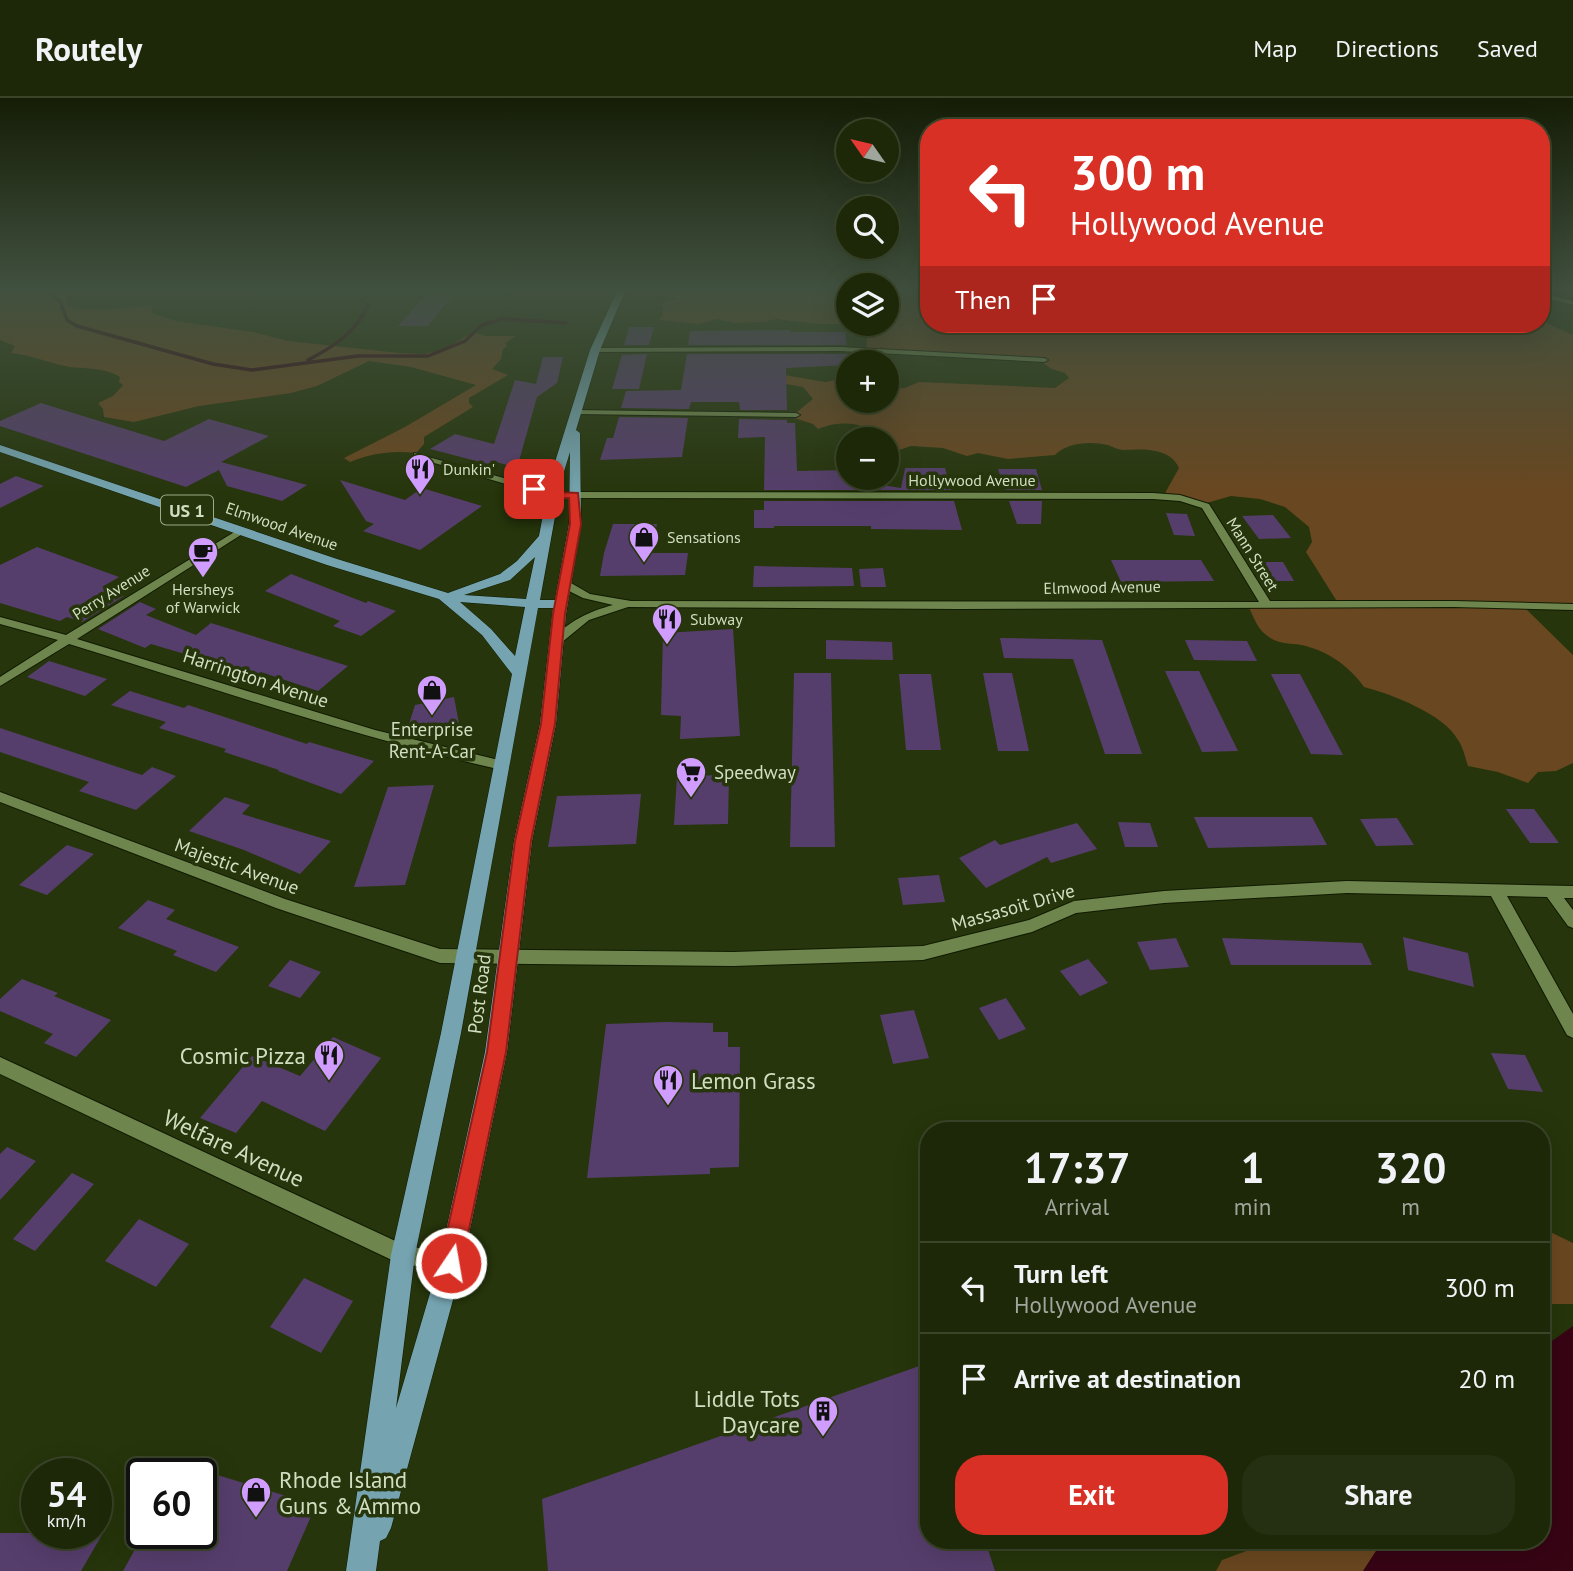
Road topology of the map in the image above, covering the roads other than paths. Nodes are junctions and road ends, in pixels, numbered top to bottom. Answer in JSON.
{"nodes":[{"id":1,"x":593,"y":358,"type":"edge"},
{"id":2,"x":1002,"y":358,"type":"edge"},
{"id":3,"x":1044,"y":360,"type":"dead end"},
{"id":4,"x":575,"y":412,"type":"junction"},
{"id":5,"x":796,"y":415,"type":"dead end"},
{"id":6,"x":0,"y":448,"type":"edge"},
{"id":7,"x":417,"y":455,"type":"dead end"},
{"id":8,"x":553,"y":495,"type":"junction"},
{"id":9,"x":575,"y":495,"type":"junction"},
{"id":10,"x":1213,"y":520,"type":"joint"},
{"id":11,"x":241,"y":531,"type":"junction"},
{"id":12,"x":546,"y":533,"type":"junction"},
{"id":13,"x":564,"y":583,"type":"junction"},
{"id":14,"x":442,"y":596,"type":"junction"},
{"id":15,"x":532,"y":604,"type":"junction"},
{"id":16,"x":560,"y":604,"type":"junction"},
{"id":17,"x":631,"y":604,"type":"junction"},
{"id":18,"x":1266,"y":604,"type":"junction"},
{"id":19,"x":1573,"y":607,"type":"edge"},
{"id":20,"x":0,"y":620,"type":"edge"},
{"id":21,"x":67,"y":638,"type":"junction"},
{"id":22,"x":556,"y":643,"type":"junction"},
{"id":23,"x":519,"y":674,"type":"junction"},
{"id":24,"x":0,"y":682,"type":"edge"},
{"id":25,"x":502,"y":765,"type":"junction"},
{"id":26,"x":0,"y":797,"type":"edge"},
{"id":27,"x":1495,"y":889,"type":"junction"},
{"id":28,"x":1551,"y":892,"type":"junction"},
{"id":29,"x":1573,"y":892,"type":"edge"},
{"id":30,"x":1573,"y":922,"type":"edge"},
{"id":31,"x":465,"y":957,"type":"junction"},
{"id":32,"x":508,"y":957,"type":"junction"},
{"id":33,"x":1573,"y":1030,"type":"edge"},
{"id":34,"x":0,"y":1065,"type":"edge"},
{"id":35,"x":403,"y":1255,"type":"junction"},
{"id":36,"x":451,"y":1263,"type":"junction"},
{"id":37,"x":363,"y":1571,"type":"edge"}],
"edges":[{"from":1,"to":4,"type":"main road","name":"Post Road"},
{"from":2,"to":3,"type":"street"},
{"from":4,"to":5,"type":"street"},
{"from":4,"to":8,"type":"main road","name":"Post Road"},
{"from":4,"to":9,"type":"main road","name":"Post Road"},
{"from":6,"to":11,"type":"main road","name":"Elmwood Avenue","number":"US 1"},
{"from":7,"to":8,"type":"street","name":"Hollywood Avenue"},
{"from":8,"to":9,"type":"street","name":"Hollywood Avenue"},
{"from":8,"to":12,"type":"main road","name":"Post Road"},
{"from":9,"to":10,"type":"street","name":"Hollywood Avenue"},
{"from":9,"to":13,"type":"main road","name":"Post Road"},
{"from":10,"to":18,"type":"street","name":"Mann Street"},
{"from":11,"to":14,"type":"main road","name":"Elmwood Avenue","number":"US 1"},
{"from":11,"to":21,"type":"street","name":"Perry Avenue"},
{"from":12,"to":14,"type":"main road"},
{"from":12,"to":15,"type":"main road","name":"Post Road"},
{"from":13,"to":16,"type":"main road","name":"Post Road"},
{"from":13,"to":17,"type":"street","name":"Elmwood Avenue"},
{"from":14,"to":15,"type":"main road","name":"Elmwood Avenue","number":"US 1"},
{"from":14,"to":23,"type":"main road"},
{"from":15,"to":16,"type":"main road","name":"Elmwood Avenue","number":"US 1"},
{"from":15,"to":23,"type":"main road","name":"Post Road"},
{"from":16,"to":22,"type":"main road","name":"Post Road"},
{"from":17,"to":18,"type":"street","name":"Elmwood Avenue"},
{"from":17,"to":22,"type":"street","name":"Elmwood Avenue"},
{"from":18,"to":19,"type":"street","name":"Elmwood Avenue"},
{"from":20,"to":21,"type":"street","name":"Harrington Avenue"},
{"from":21,"to":24,"type":"street","name":"Perry Avenue"},
{"from":21,"to":25,"type":"street","name":"Harrington Avenue"},
{"from":22,"to":32,"type":"main road","name":"Post Road"},
{"from":23,"to":25,"type":"main road","name":"Post Road"},
{"from":25,"to":31,"type":"main road","name":"Post Road"},
{"from":26,"to":31,"type":"street","name":"Majestic Avenue"},
{"from":27,"to":28,"type":"street","name":"Massasoit Drive"},
{"from":27,"to":32,"type":"street","name":"Massasoit Drive"},
{"from":27,"to":33,"type":"street"},
{"from":28,"to":29,"type":"street","name":"Massasoit Drive"},
{"from":28,"to":30,"type":"street"},
{"from":31,"to":32,"type":"street","name":"Massasoit Drive"},
{"from":31,"to":35,"type":"main road","name":"Post Road"},
{"from":32,"to":36,"type":"main road","name":"Post Road"},
{"from":34,"to":35,"type":"street","name":"Welfare Avenue"},
{"from":35,"to":36,"type":"street","name":"Welfare Avenue"},
{"from":35,"to":37,"type":"main road","name":"Post Road"},
{"from":36,"to":37,"type":"main road","name":"Post Road"}]}
